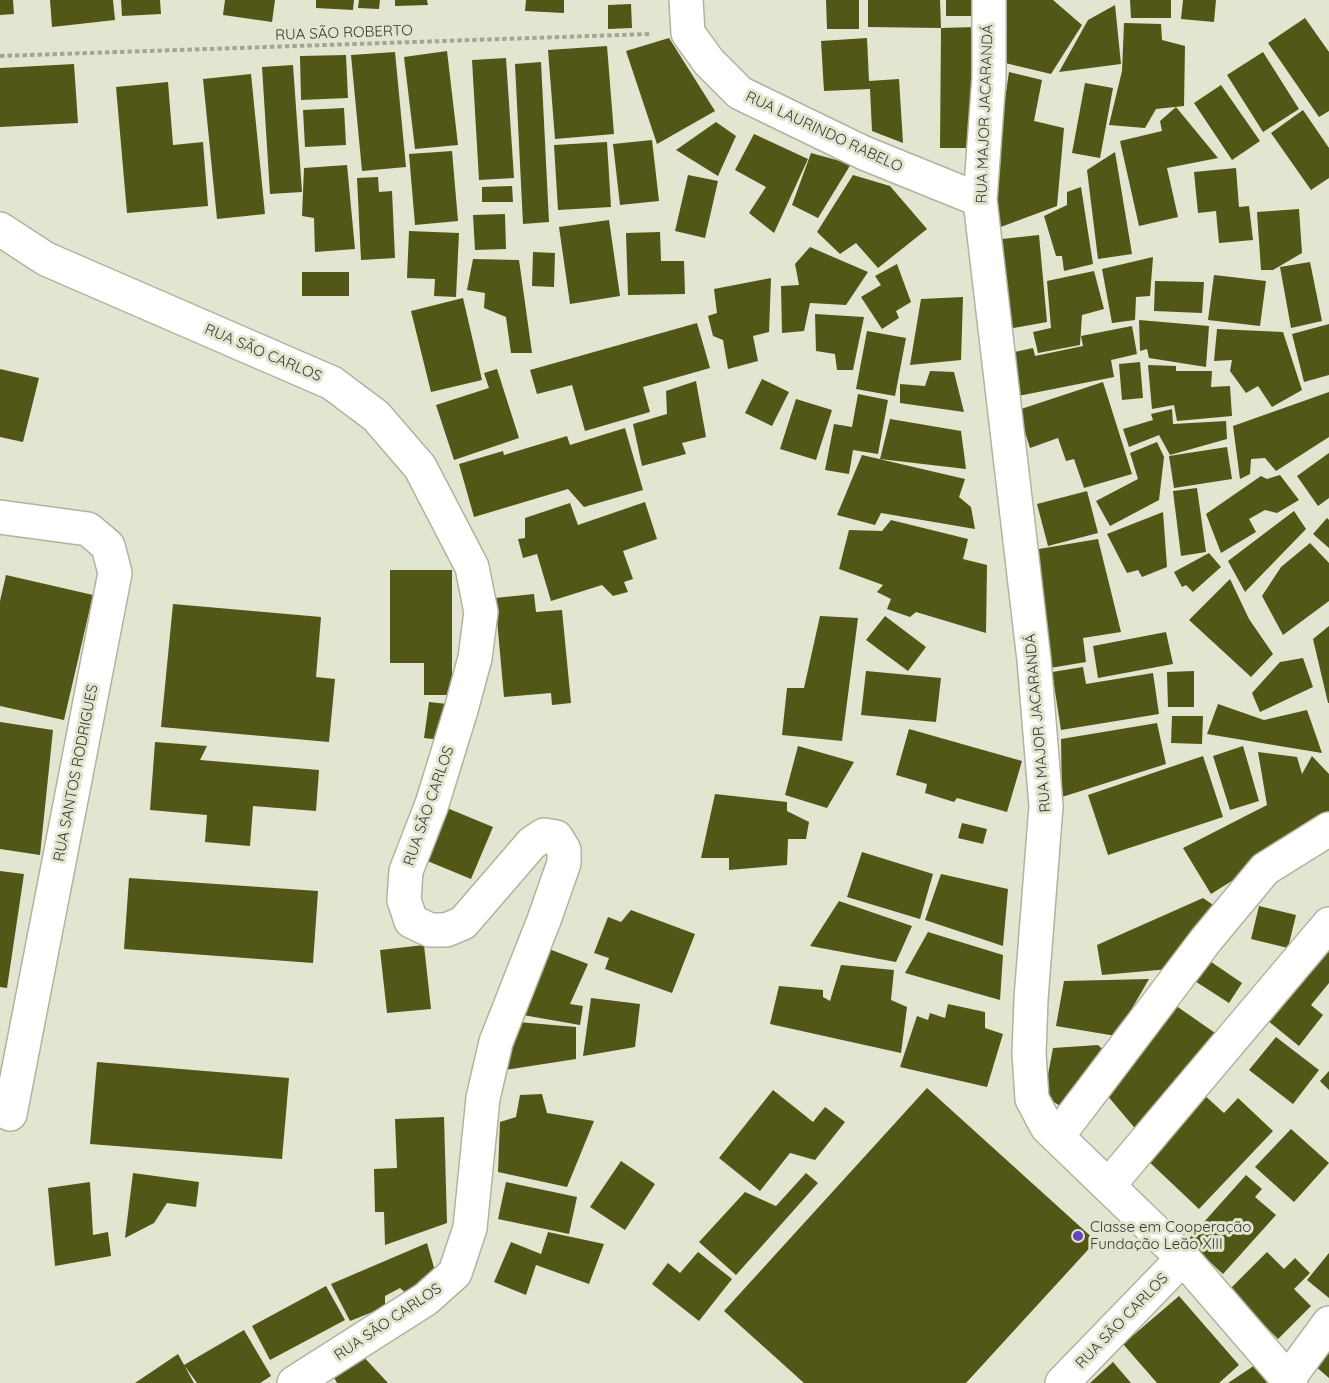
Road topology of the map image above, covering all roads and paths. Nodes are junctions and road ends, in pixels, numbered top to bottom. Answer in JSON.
{"nodes":[{"id":1,"x":686,"y":0,"type":"edge"},
{"id":2,"x":989,"y":0,"type":"edge"},
{"id":3,"x":688,"y":33,"type":"junction"},
{"id":4,"x":0,"y":56,"type":"edge"},
{"id":5,"x":980,"y":200,"type":"junction"},
{"id":6,"x":0,"y":229,"type":"edge"},
{"id":7,"x":0,"y":517,"type":"edge"},
{"id":8,"x":1329,"y":829,"type":"edge"},
{"id":9,"x":1329,"y":924,"type":"edge"},
{"id":10,"x":10,"y":1114,"type":"dead end"},
{"id":11,"x":1057,"y":1137,"type":"junction"},
{"id":12,"x":1108,"y":1186,"type":"junction"},
{"id":13,"x":1183,"y":1258,"type":"junction"},
{"id":14,"x":1329,"y":1323,"type":"edge"},
{"id":15,"x":1289,"y":1381,"type":"edge"},
{"id":16,"x":294,"y":1383,"type":"edge"},
{"id":17,"x":1062,"y":1383,"type":"edge"}],
"edges":[{"from":1,"to":3,"type":"street"},
{"from":2,"to":5,"type":"street","name":"RUA MAJOR JACARANDÁ"},
{"from":3,"to":4,"type":"path","name":"RUA SÃO ROBERTO"},
{"from":3,"to":5,"type":"street","name":"RUA LAURINDO RABELO"},
{"from":5,"to":11,"type":"street","name":"RUA MAJOR JACARANDÁ"},
{"from":6,"to":16,"type":"street","name":"RUA SÃO CARLOS"},
{"from":7,"to":10,"type":"street","name":"RUA SANTOS RODRIGUES"},
{"from":8,"to":11,"type":"street"},
{"from":9,"to":12,"type":"street"},
{"from":11,"to":12,"type":"street","name":"RUA MAJOR JACARANDÁ"},
{"from":12,"to":13,"type":"street","name":"RUA MAJOR JACARANDÁ"},
{"from":13,"to":15,"type":"street","name":"RUA MAJOR JACARANDÁ"},
{"from":13,"to":17,"type":"street","name":"RUA SÃO CARLOS"},
{"from":14,"to":15,"type":"street"}]}
